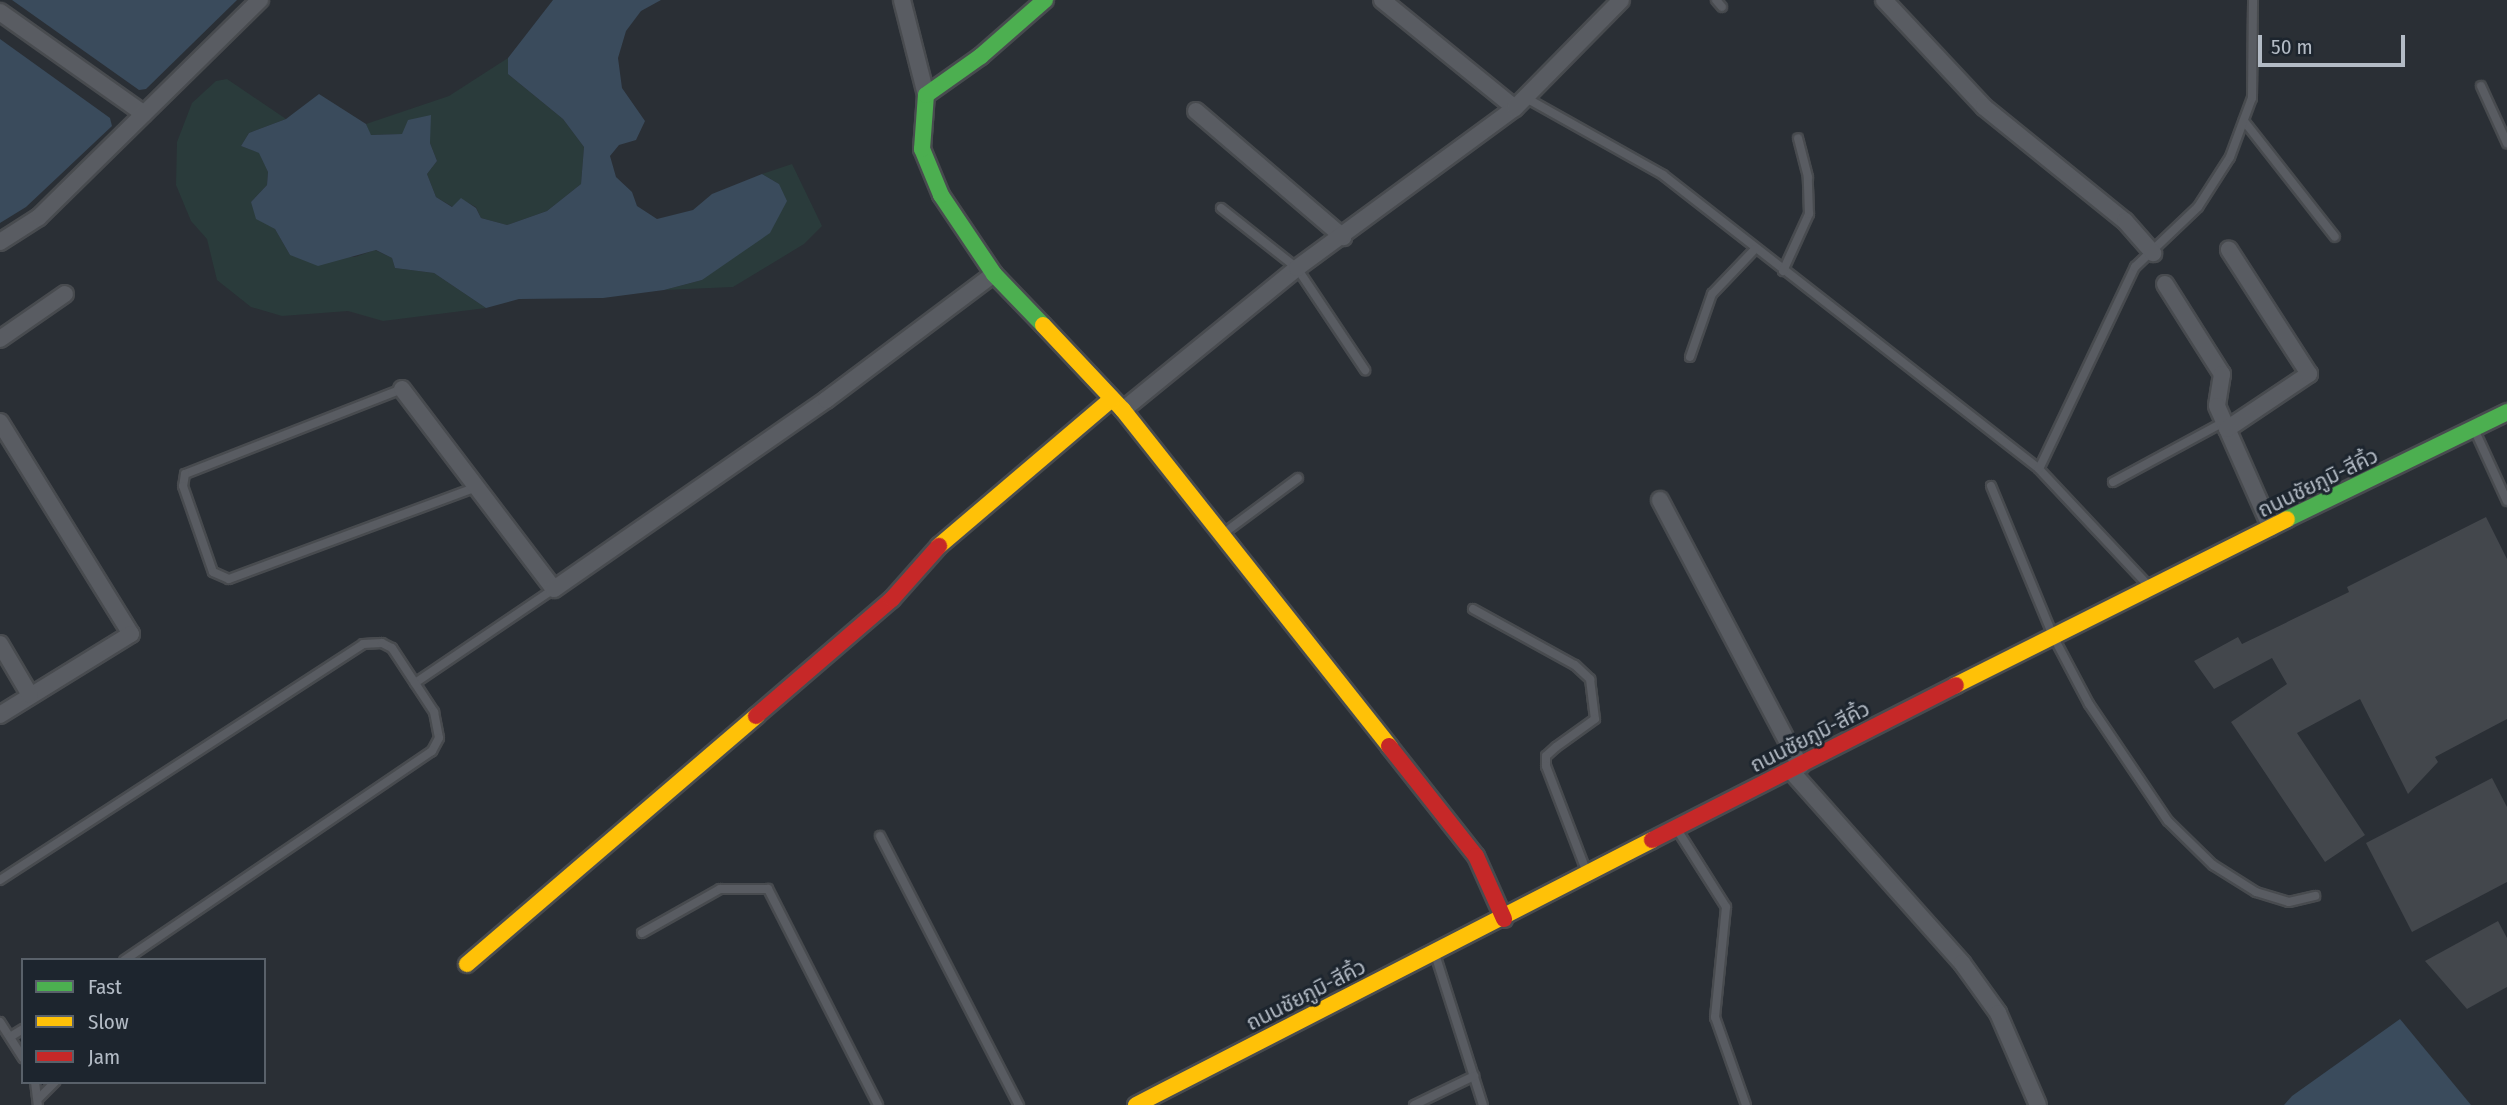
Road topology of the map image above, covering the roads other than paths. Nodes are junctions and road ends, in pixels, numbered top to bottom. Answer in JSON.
{"nodes":[{"id":1,"x":260,"y":0,"type":"edge"},
{"id":2,"x":902,"y":0,"type":"edge"},
{"id":3,"x":1045,"y":0,"type":"edge"},
{"id":4,"x":1884,"y":0,"type":"edge"},
{"id":5,"x":2253,"y":0,"type":"edge"},
{"id":6,"x":1388,"y":2,"type":"edge"},
{"id":7,"x":1609,"y":4,"type":"edge"},
{"id":8,"x":0,"y":12,"type":"edge"},
{"id":9,"x":2481,"y":86,"type":"dead end"},
{"id":10,"x":926,"y":95,"type":"junction"},
{"id":11,"x":1520,"y":103,"type":"junction"},
{"id":12,"x":1196,"y":111,"type":"dead end"},
{"id":13,"x":144,"y":114,"type":"junction"},
{"id":14,"x":2244,"y":121,"type":"junction"},
{"id":15,"x":1798,"y":138,"type":"dead end"},
{"id":16,"x":2507,"y":143,"type":"edge"},
{"id":17,"x":1221,"y":208,"type":"dead end"},
{"id":18,"x":1343,"y":237,"type":"junction"},
{"id":19,"x":2335,"y":237,"type":"dead end"},
{"id":20,"x":0,"y":242,"type":"edge"},
{"id":21,"x":1755,"y":249,"type":"junction"},
{"id":22,"x":2229,"y":250,"type":"dead end"},
{"id":23,"x":2153,"y":253,"type":"junction"},
{"id":24,"x":1297,"y":268,"type":"junction"},
{"id":25,"x":1783,"y":271,"type":"junction"},
{"id":26,"x":994,"y":274,"type":"junction"},
{"id":27,"x":2165,"y":284,"type":"dead end"},
{"id":28,"x":65,"y":294,"type":"dead end"},
{"id":29,"x":0,"y":339,"type":"edge"},
{"id":30,"x":1690,"y":357,"type":"dead end"},
{"id":31,"x":1365,"y":370,"type":"dead end"},
{"id":32,"x":401,"y":389,"type":"joint"},
{"id":33,"x":1118,"y":405,"type":"junction"},
{"id":34,"x":2507,"y":412,"type":"edge"},
{"id":35,"x":0,"y":422,"type":"edge"},
{"id":36,"x":2225,"y":425,"type":"junction"},
{"id":37,"x":2474,"y":429,"type":"junction"},
{"id":38,"x":2039,"y":469,"type":"junction"},
{"id":39,"x":1298,"y":478,"type":"dead end"},
{"id":40,"x":2113,"y":482,"type":"dead end"},
{"id":41,"x":1992,"y":486,"type":"dead end"},
{"id":42,"x":477,"y":487,"type":"junction"},
{"id":43,"x":1660,"y":500,"type":"dead end"},
{"id":44,"x":2507,"y":500,"type":"edge"},
{"id":45,"x":2271,"y":528,"type":"junction"},
{"id":46,"x":1224,"y":533,"type":"junction"},
{"id":47,"x":2149,"y":586,"type":"junction"},
{"id":48,"x":554,"y":589,"type":"junction"},
{"id":49,"x":1473,"y":609,"type":"dead end"},
{"id":50,"x":2053,"y":636,"type":"junction"},
{"id":51,"x":0,"y":644,"type":"edge"},
{"id":52,"x":415,"y":683,"type":"junction"},
{"id":53,"x":30,"y":695,"type":"junction"},
{"id":54,"x":0,"y":715,"type":"edge"},
{"id":55,"x":1796,"y":768,"type":"junction"},
{"id":56,"x":1677,"y":830,"type":"junction"},
{"id":57,"x":880,"y":836,"type":"dead end"},
{"id":58,"x":1588,"y":876,"type":"junction"},
{"id":59,"x":0,"y":880,"type":"edge"},
{"id":60,"x":2315,"y":895,"type":"dead end"},
{"id":61,"x":1504,"y":919,"type":"junction"},
{"id":62,"x":642,"y":933,"type":"dead end"},
{"id":63,"x":1435,"y":954,"type":"junction"},
{"id":64,"x":127,"y":958,"type":"edge"},
{"id":65,"x":467,"y":964,"type":"dead end"},
{"id":66,"x":0,"y":1022,"type":"edge"},
{"id":67,"x":21,"y":1030,"type":"edge"},
{"id":68,"x":10,"y":1037,"type":"junction"},
{"id":69,"x":21,"y":1055,"type":"edge"},
{"id":70,"x":1474,"y":1076,"type":"junction"},
{"id":71,"x":53,"y":1084,"type":"edge"},
{"id":72,"x":39,"y":1101,"type":"edge"},
{"id":73,"x":878,"y":1105,"type":"edge"},
{"id":74,"x":1019,"y":1105,"type":"edge"},
{"id":75,"x":1136,"y":1105,"type":"edge"},
{"id":76,"x":1414,"y":1105,"type":"edge"},
{"id":77,"x":1483,"y":1105,"type":"edge"},
{"id":78,"x":1746,"y":1105,"type":"edge"},
{"id":79,"x":2038,"y":1105,"type":"edge"}],
"edges":[{"from":1,"to":13,"type":"street"},
{"from":2,"to":10,"type":"street"},
{"from":3,"to":10,"type":"street"},
{"from":4,"to":23,"type":"street"},
{"from":5,"to":14,"type":"lane"},
{"from":6,"to":11,"type":"street"},
{"from":7,"to":11,"type":"street"},
{"from":8,"to":13,"type":"street"},
{"from":9,"to":16,"type":"lane"},
{"from":10,"to":26,"type":"street"},
{"from":11,"to":18,"type":"street"},
{"from":11,"to":21,"type":"lane"},
{"from":12,"to":18,"type":"street"},
{"from":13,"to":20,"type":"street"},
{"from":14,"to":19,"type":"lane"},
{"from":14,"to":23,"type":"lane"},
{"from":15,"to":25,"type":"lane"},
{"from":17,"to":24,"type":"lane"},
{"from":18,"to":24,"type":"street"},
{"from":21,"to":25,"type":"lane"},
{"from":21,"to":30,"type":"lane"},
{"from":22,"to":36,"type":"street"},
{"from":23,"to":38,"type":"lane"},
{"from":24,"to":31,"type":"lane"},
{"from":24,"to":33,"type":"street"},
{"from":25,"to":38,"type":"lane"},
{"from":26,"to":33,"type":"street"},
{"from":26,"to":48,"type":"street"},
{"from":27,"to":36,"type":"street"},
{"from":28,"to":29,"type":"street"},
{"from":32,"to":42,"type":"street"},
{"from":32,"to":42,"type":"lane"},
{"from":33,"to":46,"type":"street"},
{"from":33,"to":65,"type":"street"},
{"from":34,"to":37,"type":"street","name":"ถนนชัยภูมิ-สีคิ้ว"},
{"from":35,"to":53,"type":"street"},
{"from":36,"to":40,"type":"lane"},
{"from":36,"to":45,"type":"street"},
{"from":37,"to":44,"type":"lane"},
{"from":37,"to":45,"type":"street","name":"ถนนชัยภูมิ-สีคิ้ว"},
{"from":38,"to":47,"type":"lane"},
{"from":39,"to":46,"type":"lane"},
{"from":41,"to":50,"type":"lane"},
{"from":42,"to":48,"type":"street"},
{"from":43,"to":55,"type":"street"},
{"from":45,"to":47,"type":"street","name":"ถนนชัยภูมิ-สีคิ้ว"},
{"from":46,"to":61,"type":"street"},
{"from":47,"to":50,"type":"street","name":"ถนนชัยภูมิ-สีคิ้ว"},
{"from":48,"to":52,"type":"lane"},
{"from":49,"to":58,"type":"lane"},
{"from":50,"to":55,"type":"street","name":"ถนนชัยภูมิ-สีคิ้ว"},
{"from":50,"to":60,"type":"lane"},
{"from":51,"to":53,"type":"street"},
{"from":52,"to":59,"type":"lane"},
{"from":52,"to":64,"type":"lane"},
{"from":53,"to":54,"type":"street"},
{"from":55,"to":56,"type":"street","name":"ถนนชัยภูมิ-สีคิ้ว"},
{"from":55,"to":79,"type":"street"},
{"from":56,"to":58,"type":"street","name":"ถนนชัยภูมิ-สีคิ้ว"},
{"from":56,"to":78,"type":"lane"},
{"from":57,"to":74,"type":"lane"},
{"from":58,"to":61,"type":"street","name":"ถนนชัยภูมิ-สีคิ้ว"},
{"from":61,"to":63,"type":"street","name":"ถนนชัยภูมิ-สีคิ้ว"},
{"from":62,"to":73,"type":"lane"},
{"from":63,"to":70,"type":"lane"},
{"from":63,"to":75,"type":"street","name":"ถนนชัยภูมิ-สีคิ้ว"},
{"from":66,"to":68,"type":"lane"},
{"from":67,"to":68,"type":"lane"},
{"from":68,"to":69,"type":"lane"},
{"from":70,"to":76,"type":"lane"},
{"from":70,"to":77,"type":"lane"},
{"from":71,"to":72,"type":"lane"}]}
